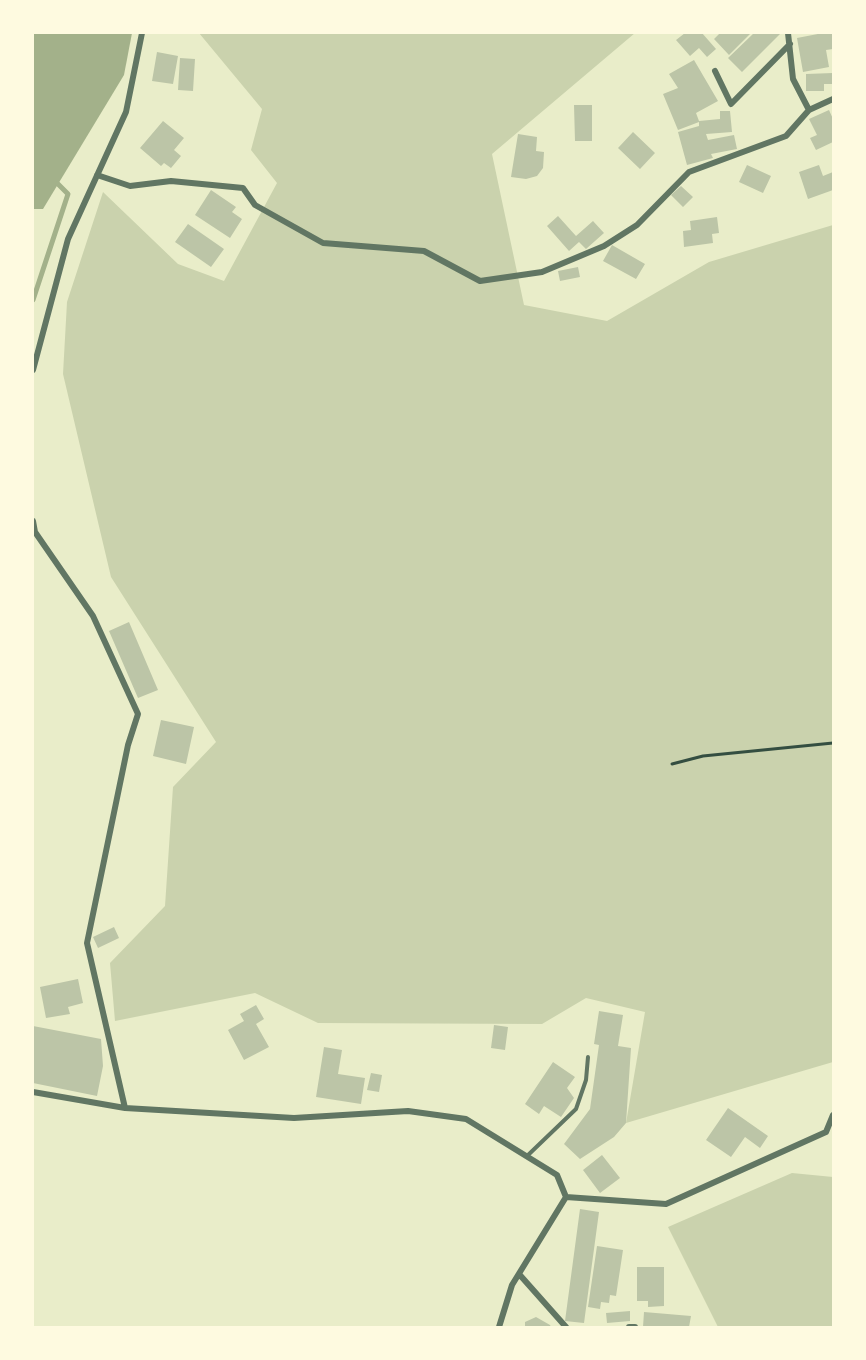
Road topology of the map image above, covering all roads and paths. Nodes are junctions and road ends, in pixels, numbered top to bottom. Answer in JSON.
{"nodes":[{"id":1,"x":142,"y":33,"type":"edge"},
{"id":2,"x":788,"y":33,"type":"edge"},
{"id":3,"x":790,"y":44,"type":"junction"},
{"id":4,"x":715,"y":71,"type":"dead end"},
{"id":5,"x":833,"y":99,"type":"edge"},
{"id":6,"x":809,"y":110,"type":"junction"},
{"id":7,"x":97,"y":175,"type":"junction"},
{"id":8,"x":33,"y":370,"type":"edge"},
{"id":9,"x":33,"y":521,"type":"edge"},
{"id":10,"x":833,"y":743,"type":"edge"},
{"id":11,"x":672,"y":764,"type":"dead end"},
{"id":12,"x":588,"y":1057,"type":"dead end"},
{"id":13,"x":33,"y":1092,"type":"edge"},
{"id":14,"x":125,"y":1108,"type":"junction"},
{"id":15,"x":833,"y":1115,"type":"edge"},
{"id":16,"x":527,"y":1156,"type":"junction"},
{"id":17,"x":566,"y":1197,"type":"junction"},
{"id":18,"x":519,"y":1274,"type":"junction"},
{"id":19,"x":499,"y":1327,"type":"edge"},
{"id":20,"x":566,"y":1327,"type":"edge"},
{"id":21,"x":629,"y":1327,"type":"edge"},
{"id":22,"x":635,"y":1327,"type":"edge"}],
"edges":[{"from":1,"to":7,"type":"street"},
{"from":2,"to":3,"type":"street"},
{"from":3,"to":4,"type":"street"},
{"from":3,"to":6,"type":"street"},
{"from":5,"to":6,"type":"street"},
{"from":6,"to":7,"type":"street"},
{"from":7,"to":8,"type":"street"},
{"from":9,"to":14,"type":"street"},
{"from":10,"to":11,"type":"path"},
{"from":12,"to":16,"type":"lane"},
{"from":13,"to":14,"type":"street"},
{"from":14,"to":16,"type":"street"},
{"from":15,"to":17,"type":"street"},
{"from":16,"to":17,"type":"street"},
{"from":17,"to":18,"type":"street"},
{"from":18,"to":19,"type":"street"},
{"from":18,"to":20,"type":"street"},
{"from":21,"to":22,"type":"street"}]}
